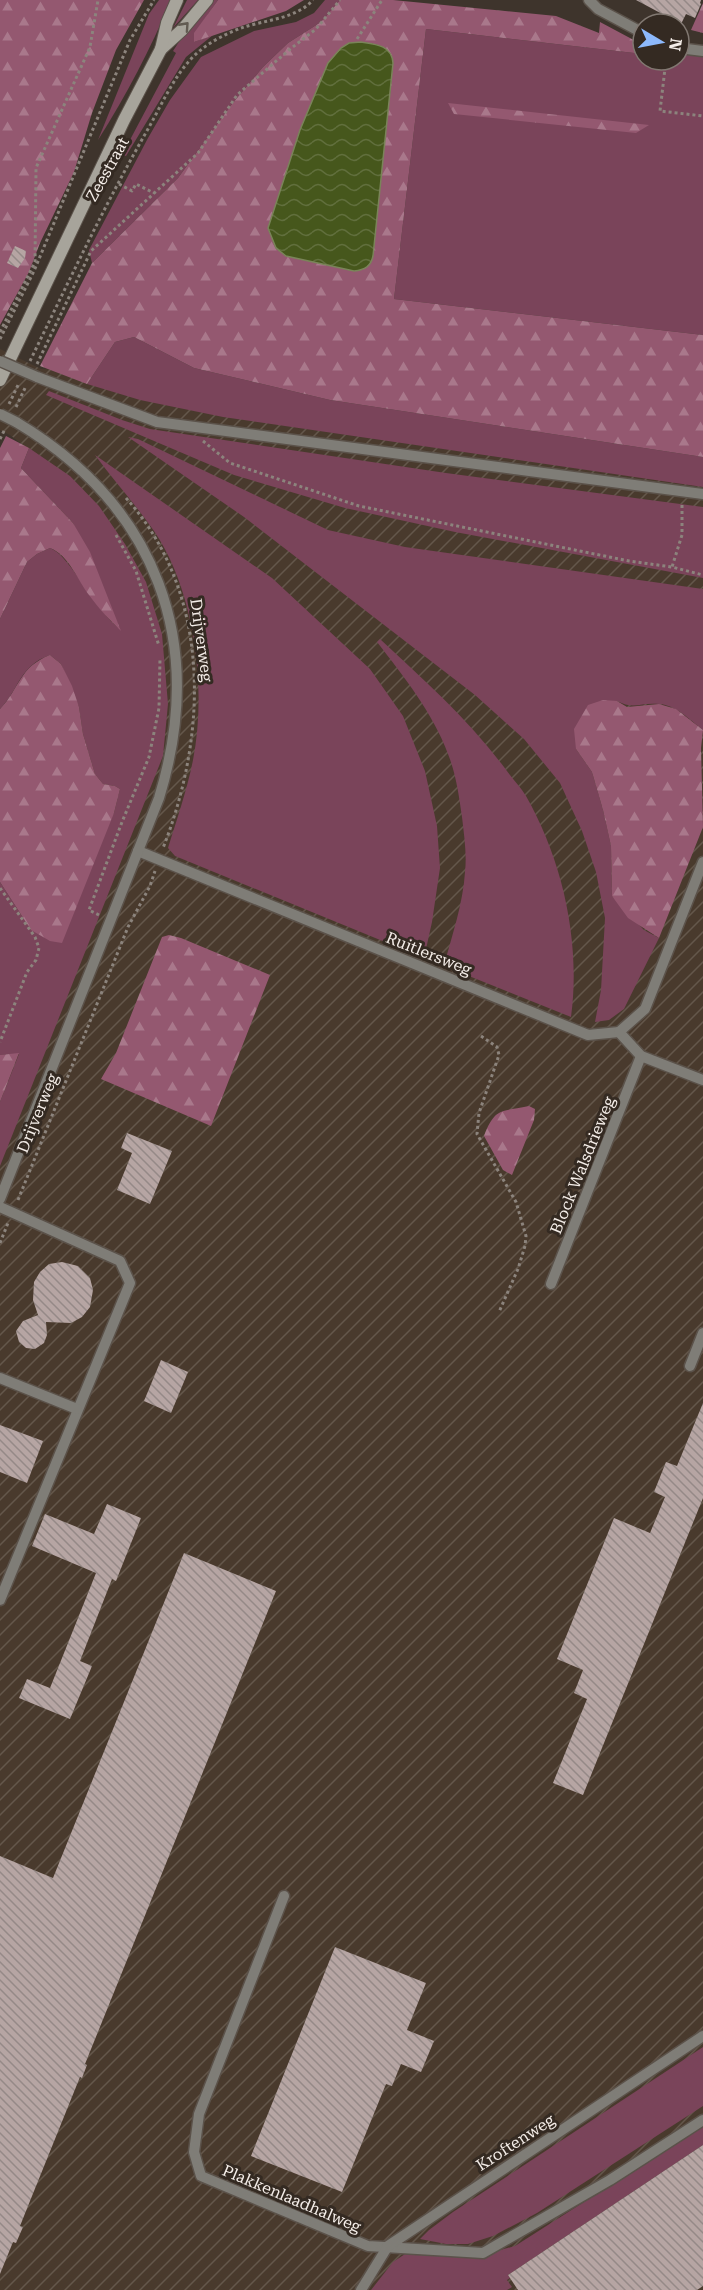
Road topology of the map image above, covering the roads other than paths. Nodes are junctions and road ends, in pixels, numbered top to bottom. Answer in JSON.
{"nodes":[{"id":1,"x":177,"y":0,"type":"edge"},
{"id":2,"x":207,"y":0,"type":"edge"},
{"id":3,"x":589,"y":0,"type":"edge"},
{"id":4,"x":631,"y":27,"type":"edge"},
{"id":5,"x":161,"y":49,"type":"junction"},
{"id":6,"x":0,"y":361,"type":"edge"},
{"id":7,"x":0,"y":380,"type":"edge"},
{"id":8,"x":9,"y":416,"type":"edge"},
{"id":9,"x":703,"y":494,"type":"edge"},
{"id":10,"x":138,"y":851,"type":"junction"},
{"id":11,"x":703,"y":862,"type":"edge"},
{"id":12,"x":619,"y":1032,"type":"junction"},
{"id":13,"x":641,"y":1056,"type":"junction"},
{"id":14,"x":703,"y":1080,"type":"edge"},
{"id":15,"x":0,"y":1199,"type":"edge"},
{"id":16,"x":0,"y":1208,"type":"edge"},
{"id":17,"x":551,"y":1284,"type":"dead end"},
{"id":18,"x":703,"y":1333,"type":"edge"},
{"id":19,"x":690,"y":1366,"type":"dead end"},
{"id":20,"x":0,"y":1378,"type":"edge"},
{"id":21,"x":77,"y":1409,"type":"junction"},
{"id":22,"x":0,"y":1600,"type":"edge"},
{"id":23,"x":284,"y":1896,"type":"dead end"},
{"id":24,"x":703,"y":2036,"type":"edge"},
{"id":25,"x":703,"y":2120,"type":"edge"},
{"id":26,"x":388,"y":2246,"type":"junction"},
{"id":27,"x":362,"y":2290,"type":"edge"}],
"edges":[{"from":1,"to":5,"type":"main road","name":"Zeestraat"},
{"from":5,"to":2,"type":"main road","name":"Zeestraat","one_way":true},
{"from":3,"to":4,"type":"lane"},
{"from":5,"to":7,"type":"main road","name":"Zeestraat"},
{"from":6,"to":9,"type":"lane","bridge":true},
{"from":8,"to":10,"type":"lane","name":"Drijverweg"},
{"from":10,"to":12,"type":"lane","name":"Ruitlersweg"},
{"from":10,"to":15,"type":"lane","name":"Drijverweg"},
{"from":11,"to":12,"type":"lane"},
{"from":12,"to":13,"type":"lane"},
{"from":13,"to":14,"type":"lane"},
{"from":13,"to":17,"type":"lane","name":"Block Walsdrieweg"},
{"from":16,"to":21,"type":"lane"},
{"from":18,"to":19,"type":"lane"},
{"from":20,"to":21,"type":"lane"},
{"from":21,"to":22,"type":"lane"},
{"from":23,"to":26,"type":"lane","name":"Plakkenlaadhalweg"},
{"from":24,"to":26,"type":"lane","name":"Kroftenweg"},
{"from":25,"to":26,"type":"lane","name":"Plakkenlaadhalweg"},
{"from":26,"to":27,"type":"lane","name":"Kroftenweg"}]}
